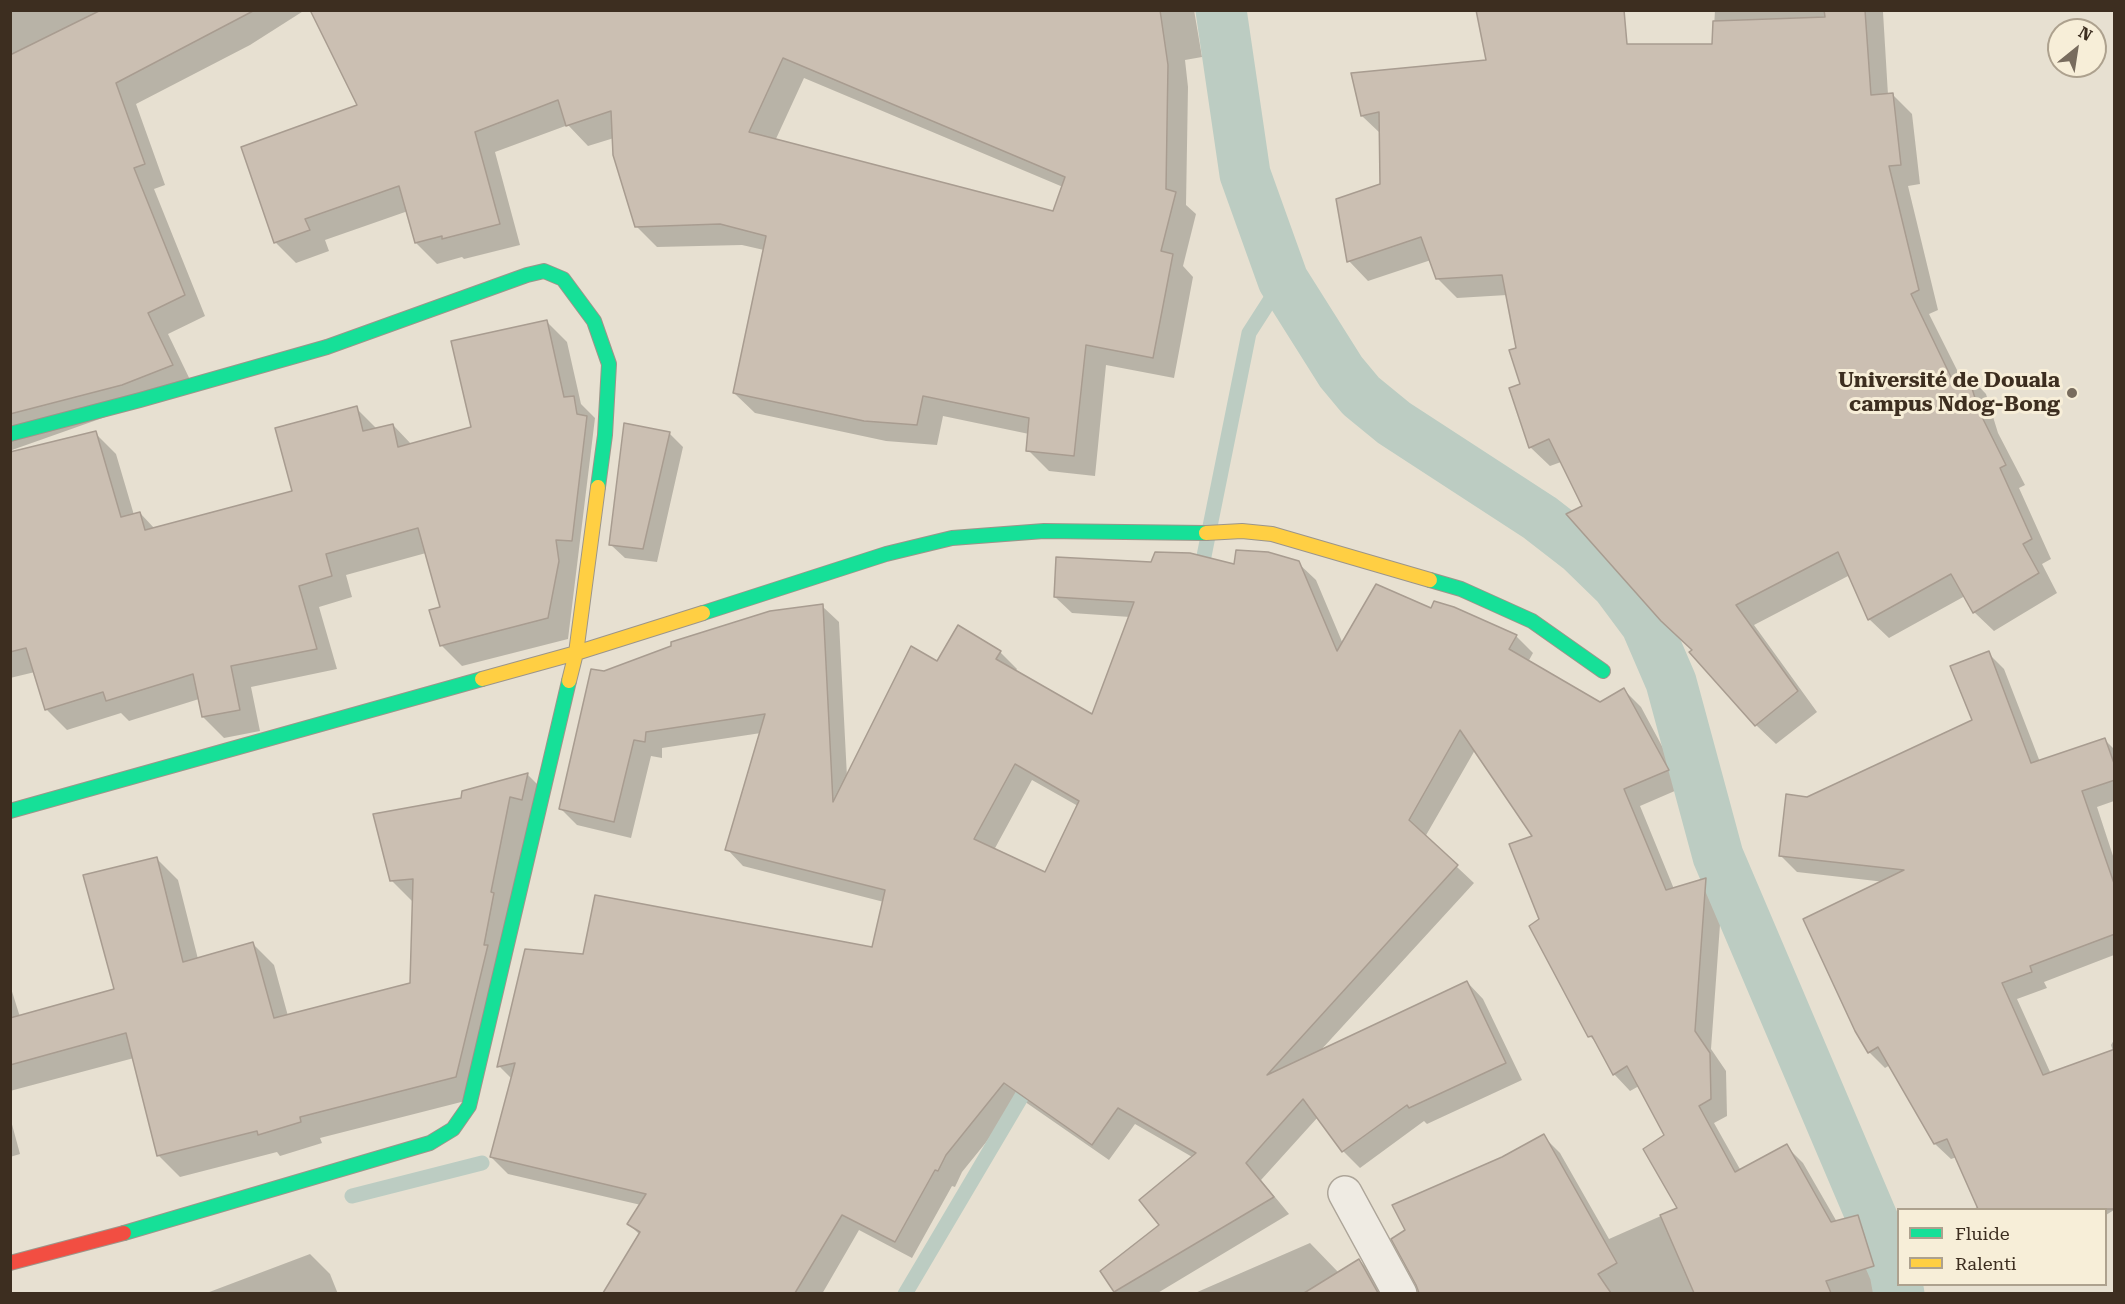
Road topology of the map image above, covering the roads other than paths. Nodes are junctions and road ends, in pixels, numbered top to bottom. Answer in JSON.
{"nodes":[{"id":1,"x":10,"y":434,"type":"edge"},
{"id":2,"x":576,"y":653,"type":"junction"},
{"id":3,"x":1603,"y":671,"type":"dead end"},
{"id":4,"x":10,"y":811,"type":"edge"},
{"id":5,"x":1346,"y":1192,"type":"dead end"},
{"id":6,"x":10,"y":1263,"type":"edge"},
{"id":7,"x":1400,"y":1293,"type":"edge"}],
"edges":[{"from":1,"to":2,"type":"street"},
{"from":2,"to":3,"type":"street"},
{"from":2,"to":4,"type":"street"},
{"from":2,"to":6,"type":"street"},
{"from":5,"to":7,"type":"street"}]}
